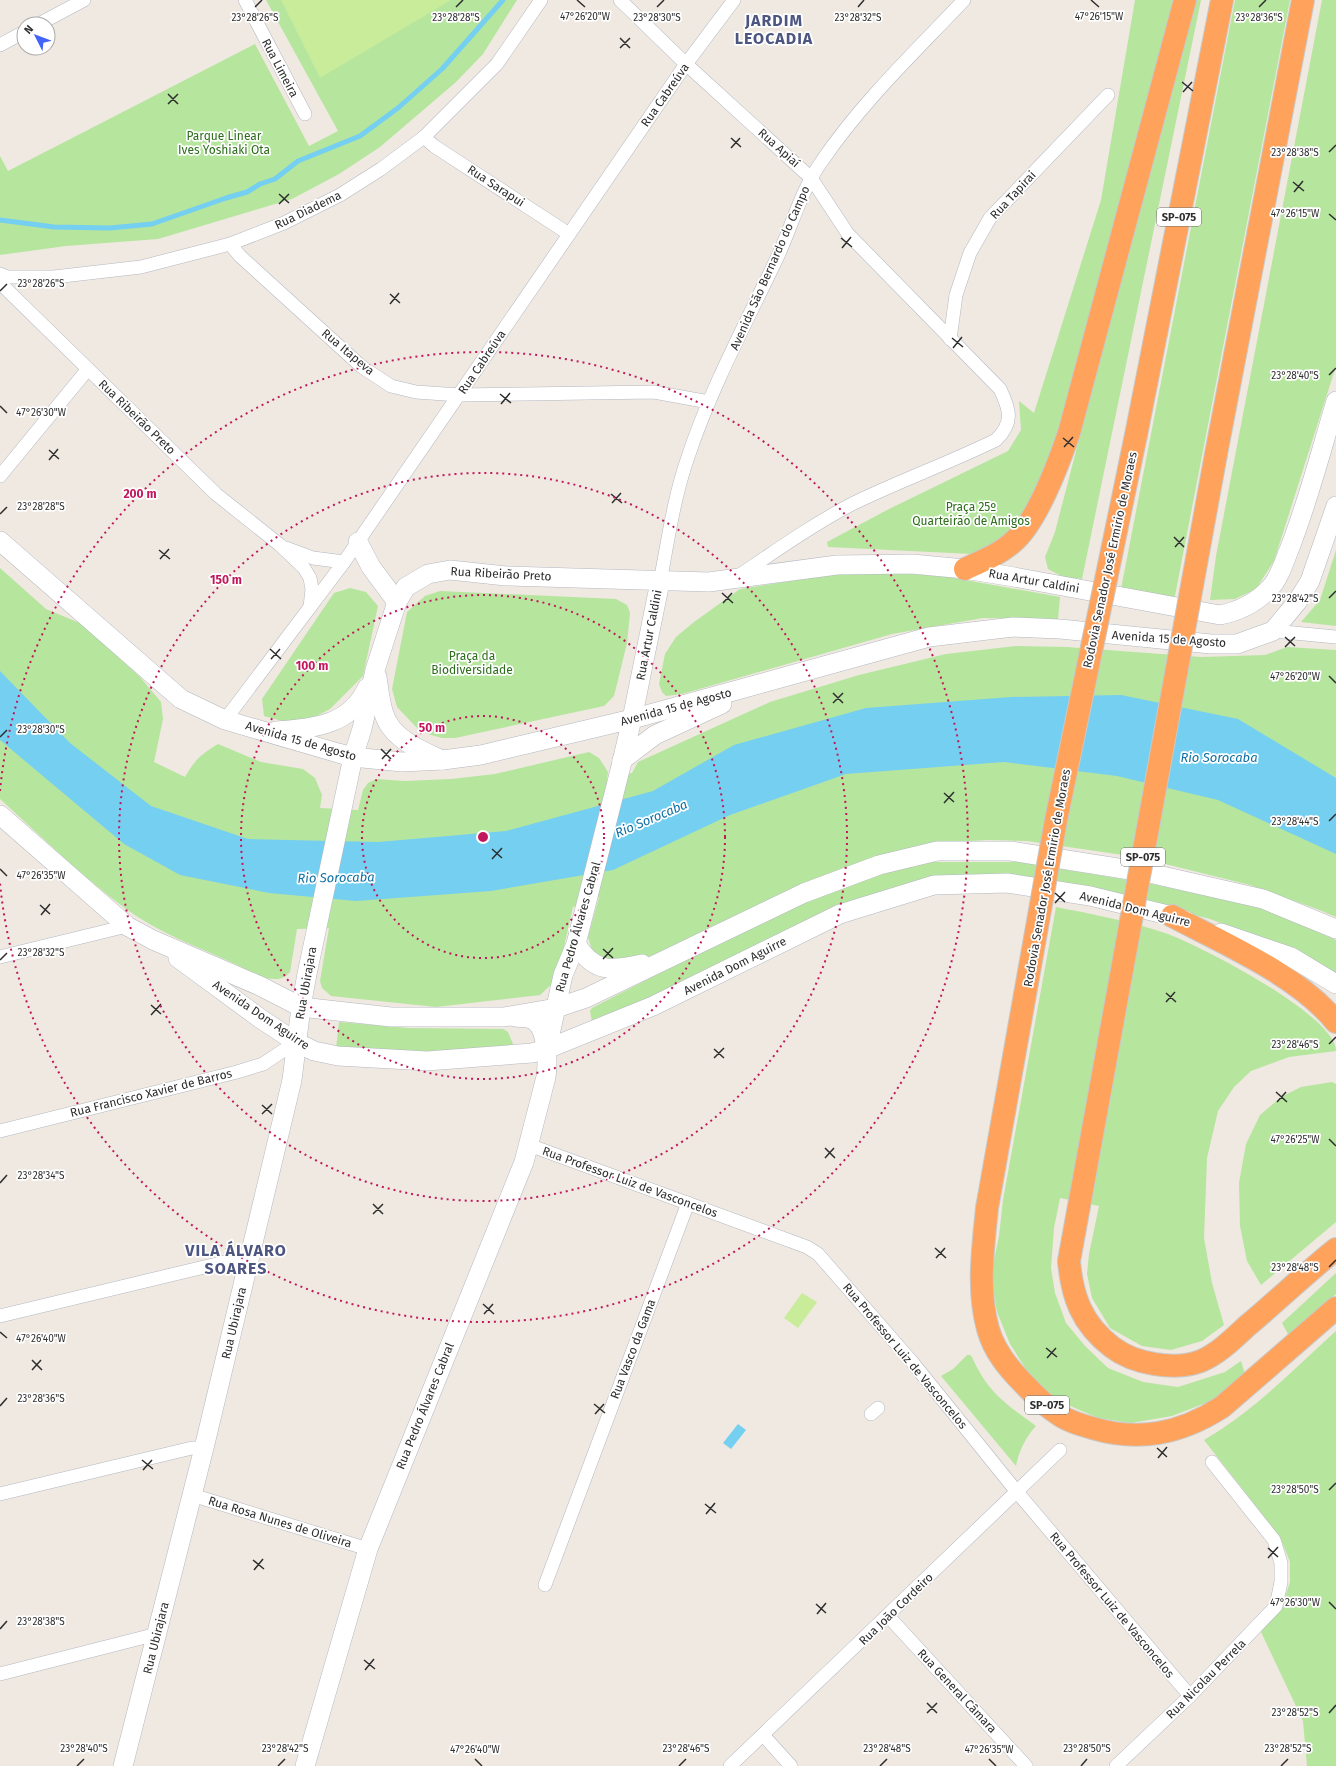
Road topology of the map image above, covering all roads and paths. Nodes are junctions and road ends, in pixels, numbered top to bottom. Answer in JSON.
{"nodes":[{"id":1,"x":84,"y":0,"type":"edge"},
{"id":2,"x":245,"y":0,"type":"edge"},
{"id":3,"x":541,"y":0,"type":"edge"},
{"id":4,"x":620,"y":0,"type":"edge"},
{"id":5,"x":734,"y":0,"type":"edge"},
{"id":6,"x":964,"y":0,"type":"edge"},
{"id":7,"x":1185,"y":0,"type":"edge"},
{"id":8,"x":1222,"y":0,"type":"edge"},
{"id":9,"x":1303,"y":0,"type":"edge"},
{"id":10,"x":54,"y":16,"type":"edge"},
{"id":11,"x":16,"y":36,"type":"edge"},
{"id":12,"x":0,"y":45,"type":"edge"},
{"id":13,"x":686,"y":64,"type":"junction"},
{"id":14,"x":1108,"y":95,"type":"dead end"},
{"id":15,"x":305,"y":114,"type":"dead end"},
{"id":16,"x":424,"y":137,"type":"junction"},
{"id":17,"x":811,"y":178,"type":"junction"},
{"id":18,"x":569,"y":234,"type":"junction"},
{"id":19,"x":230,"y":244,"type":"junction"},
{"id":20,"x":0,"y":274,"type":"edge"},
{"id":21,"x":0,"y":282,"type":"edge"},
{"id":22,"x":950,"y":339,"type":"junction"},
{"id":23,"x":88,"y":369,"type":"junction"},
{"id":24,"x":459,"y":394,"type":"junction"},
{"id":25,"x":1336,"y":401,"type":"edge"},
{"id":26,"x":709,"y":402,"type":"junction"},
{"id":27,"x":1009,"y":421,"type":"joint"},
{"id":28,"x":1331,"y":430,"type":"edge"},
{"id":29,"x":0,"y":476,"type":"edge"},
{"id":30,"x":1336,"y":506,"type":"edge"},
{"id":31,"x":0,"y":541,"type":"edge"},
{"id":32,"x":358,"y":542,"type":"junction"},
{"id":33,"x":280,"y":545,"type":"junction"},
{"id":34,"x":344,"y":562,"type":"junction"},
{"id":35,"x":966,"y":569,"type":"junction"},
{"id":36,"x":732,"y":580,"type":"junction"},
{"id":37,"x":660,"y":582,"type":"junction"},
{"id":38,"x":397,"y":602,"type":"junction"},
{"id":39,"x":309,"y":608,"type":"junction"},
{"id":40,"x":1273,"y":631,"type":"junction"},
{"id":41,"x":1336,"y":637,"type":"edge"},
{"id":42,"x":375,"y":670,"type":"junction"},
{"id":43,"x":762,"y":684,"type":"junction"},
{"id":44,"x":632,"y":718,"type":"junction"},
{"id":45,"x":225,"y":720,"type":"junction"},
{"id":46,"x":267,"y":732,"type":"junction"},
{"id":47,"x":354,"y":757,"type":"junction"},
{"id":48,"x":443,"y":760,"type":"junction"},
{"id":49,"x":622,"y":763,"type":"junction"},
{"id":50,"x":0,"y":815,"type":"edge"},
{"id":51,"x":1172,"y":916,"type":"junction"},
{"id":52,"x":128,"y":926,"type":"junction"},
{"id":53,"x":1336,"y":929,"type":"edge"},
{"id":54,"x":578,"y":938,"type":"junction"},
{"id":55,"x":153,"y":940,"type":"junction"},
{"id":56,"x":0,"y":958,"type":"edge"},
{"id":57,"x":669,"y":958,"type":"junction"},
{"id":58,"x":1336,"y":984,"type":"edge"},
{"id":59,"x":301,"y":1006,"type":"junction"},
{"id":60,"x":556,"y":1008,"type":"junction"},
{"id":61,"x":504,"y":1017,"type":"junction"},
{"id":62,"x":1336,"y":1022,"type":"edge"},
{"id":63,"x":296,"y":1042,"type":"junction"},
{"id":64,"x":547,"y":1049,"type":"junction"},
{"id":65,"x":0,"y":1131,"type":"edge"},
{"id":66,"x":529,"y":1145,"type":"junction"},
{"id":67,"x":688,"y":1203,"type":"junction"},
{"id":68,"x":1334,"y":1249,"type":"edge"},
{"id":69,"x":250,"y":1256,"type":"junction"},
{"id":70,"x":1336,"y":1308,"type":"edge"},
{"id":71,"x":0,"y":1316,"type":"edge"},
{"id":72,"x":204,"y":1448,"type":"junction"},
{"id":73,"x":1060,"y":1450,"type":"dead end"},
{"id":74,"x":1212,"y":1462,"type":"dead end"},
{"id":75,"x":1017,"y":1492,"type":"junction"},
{"id":76,"x":0,"y":1494,"type":"edge"},
{"id":77,"x":192,"y":1495,"type":"junction"},
{"id":78,"x":368,"y":1549,"type":"junction"},
{"id":79,"x":545,"y":1585,"type":"dead end"},
{"id":80,"x":888,"y":1616,"type":"junction"},
{"id":81,"x":157,"y":1634,"type":"junction"},
{"id":82,"x":0,"y":1674,"type":"edge"},
{"id":83,"x":1190,"y":1696,"type":"junction"},
{"id":84,"x":763,"y":1735,"type":"junction"},
{"id":85,"x":123,"y":1766,"type":"edge"},
{"id":86,"x":305,"y":1766,"type":"edge"},
{"id":87,"x":730,"y":1766,"type":"edge"},
{"id":88,"x":791,"y":1766,"type":"edge"},
{"id":89,"x":1026,"y":1766,"type":"edge"},
{"id":90,"x":1116,"y":1766,"type":"edge"}],
"edges":[{"from":1,"to":10,"type":"street"},
{"from":2,"to":15,"type":"street","name":"Rua Limeira"},
{"from":3,"to":16,"type":"street","name":"Rua Diadema"},
{"from":4,"to":13,"type":"street","name":"Rua Apiaí"},
{"from":5,"to":13,"type":"street","name":"Rua Cabreúva"},
{"from":6,"to":17,"type":"street","name":"Avenida São Bernardo do Campo"},
{"from":7,"to":35,"type":"highway"},
{"from":8,"to":70,"type":"highway","name":"Rodovia Senador José Ermírio de Moraes","number":"SP-075","bridge":true},
{"from":9,"to":68,"type":"highway","number":"SP-075","bridge":true},
{"from":11,"to":12,"type":"street"},
{"from":13,"to":17,"type":"street","name":"Rua Apiaí"},
{"from":13,"to":18,"type":"street","name":"Rua Cabreúva"},
{"from":14,"to":22,"type":"street","name":"Rua Tapirai"},
{"from":16,"to":18,"type":"street","name":"Rua Sarapui"},
{"from":16,"to":19,"type":"street","name":"Rua Diadema"},
{"from":17,"to":22,"type":"street","name":"Rua Apiaí"},
{"from":17,"to":26,"type":"street","name":"Avenida São Bernardo do Campo"},
{"from":18,"to":24,"type":"street","name":"Rua Cabreúva"},
{"from":19,"to":20,"type":"street","name":"Rua Diadema"},
{"from":19,"to":24,"type":"street","name":"Rua Itapeva"},
{"from":21,"to":23,"type":"street","name":"Rua Ribeirão Preto"},
{"from":22,"to":27,"type":"street","name":"Rua Apiaí"},
{"from":23,"to":29,"type":"street"},
{"from":23,"to":33,"type":"street","name":"Rua Ribeirão Preto"},
{"from":24,"to":26,"type":"street","name":"Rua Itapeva"},
{"from":24,"to":32,"type":"street","name":"Rua Cabreúva"},
{"from":25,"to":28,"type":"main road","name":"Rua Artur Caldini"},
{"from":26,"to":37,"type":"street","name":"Avenida São Bernardo do Campo"},
{"from":27,"to":36,"type":"street","name":"Rua Artur Caldini"},
{"from":28,"to":35,"type":"main road","name":"Rua Artur Caldini"},
{"from":30,"to":40,"type":"main road"},
{"from":31,"to":45,"type":"main road","name":"Avenida 15 de Agosto"},
{"from":32,"to":34,"type":"street","name":"Rua Cabreúva"},
{"from":32,"to":38,"type":"main road"},
{"from":33,"to":34,"type":"street","name":"Rua Ribeirão Preto"},
{"from":33,"to":39,"type":"street","name":"Rua Ribeirão Preto"},
{"from":34,"to":39,"type":"street","name":"Rua Cabreúva"},
{"from":35,"to":36,"type":"main road","name":"Rua Artur Caldini"},
{"from":36,"to":37,"type":"main road","name":"Rua Artur Caldini"},
{"from":37,"to":38,"type":"main road","name":"Rua Ribeirão Preto"},
{"from":37,"to":44,"type":"main road","name":"Rua Artur Caldini"},
{"from":38,"to":42,"type":"main road","name":"Rua Ribeirão Preto"},
{"from":39,"to":45,"type":"street","name":"Rua Cabreúva"},
{"from":40,"to":41,"type":"street"},
{"from":40,"to":43,"type":"main road","name":"Avenida 15 de Agosto"},
{"from":42,"to":46,"type":"main road"},
{"from":42,"to":47,"type":"main road","name":"Rua Ribeirão Preto"},
{"from":42,"to":48,"type":"main road"},
{"from":43,"to":44,"type":"main road","name":"Avenida 15 de Agosto"},
{"from":43,"to":49,"type":"main road"},
{"from":44,"to":48,"type":"main road","name":"Avenida 15 de Agosto"},
{"from":44,"to":49,"type":"main road","name":"Rua Artur Caldini"},
{"from":45,"to":46,"type":"main road","name":"Avenida 15 de Agosto"},
{"from":46,"to":47,"type":"main road","name":"Avenida 15 de Agosto"},
{"from":47,"to":48,"type":"main road","name":"Avenida 15 de Agosto"},
{"from":47,"to":59,"type":"main road","name":"Rua Ubirajara"},
{"from":49,"to":54,"type":"main road","name":"Rua Pedro Álvares Cabral"},
{"from":50,"to":52,"type":"main road","name":"Avenida Dom Aguirre"},
{"from":51,"to":58,"type":"main road","name":"Avenida Dom Aguirre"},
{"from":51,"to":62,"type":"highway"},
{"from":51,"to":64,"type":"main road","name":"Avenida Dom Aguirre"},
{"from":52,"to":55,"type":"main road","name":"Avenida Dom Aguirre"},
{"from":52,"to":56,"type":"street"},
{"from":53,"to":57,"type":"main road","name":"Avenida Dom Aguirre"},
{"from":54,"to":57,"type":"main road"},
{"from":54,"to":60,"type":"main road","name":"Rua Pedro Álvares Cabral"},
{"from":55,"to":59,"type":"main road","name":"Avenida Dom Aguirre"},
{"from":55,"to":63,"type":"main road","name":"Avenida Dom Aguirre"},
{"from":57,"to":60,"type":"main road","name":"Avenida Dom Aguirre"},
{"from":59,"to":61,"type":"main road","name":"Avenida Dom Aguirre"},
{"from":59,"to":63,"type":"main road","name":"Rua Ubirajara"},
{"from":60,"to":61,"type":"main road","name":"Avenida Dom Aguirre"},
{"from":60,"to":64,"type":"main road","name":"Rua Pedro Álvares Cabral"},
{"from":61,"to":64,"type":"main road","name":"Rua Pedro Álvares Cabral"},
{"from":63,"to":64,"type":"main road","name":"Avenida Dom Aguirre"},
{"from":63,"to":65,"type":"street","name":"Rua Francisco Xavier de Barros"},
{"from":63,"to":69,"type":"main road","name":"Rua Ubirajara"},
{"from":64,"to":66,"type":"main road","name":"Rua Pedro Álvares Cabral"},
{"from":66,"to":67,"type":"street","name":"Rua Professor Luiz de Vasconcelos"},
{"from":66,"to":78,"type":"main road","name":"Rua Pedro Álvares Cabral"},
{"from":67,"to":75,"type":"street","name":"Rua Professor Luiz de Vasconcelos"},
{"from":67,"to":79,"type":"street","name":"Rua Vasco da Gama"},
{"from":69,"to":71,"type":"street"},
{"from":69,"to":72,"type":"main road","name":"Rua Ubirajara"},
{"from":72,"to":76,"type":"street"},
{"from":72,"to":77,"type":"main road","name":"Rua Ubirajara"},
{"from":73,"to":75,"type":"street","name":"Rua João Cordeiro"},
{"from":74,"to":83,"type":"street","name":"Rua Nicolau Perrela"},
{"from":75,"to":80,"type":"street","name":"Rua João Cordeiro"},
{"from":75,"to":83,"type":"street","name":"Rua Professor Luiz de Vasconcelos"},
{"from":77,"to":78,"type":"street","name":"Rua Rosa Nunes de Oliveira"},
{"from":77,"to":81,"type":"main road","name":"Rua Ubirajara"},
{"from":78,"to":86,"type":"main road","name":"Rua Pedro Álvares Cabral"},
{"from":80,"to":84,"type":"street","name":"Rua João Cordeiro"},
{"from":80,"to":89,"type":"street","name":"Rua General Câmara"},
{"from":81,"to":82,"type":"street"},
{"from":81,"to":85,"type":"main road","name":"Rua Ubirajara"},
{"from":83,"to":90,"type":"street","name":"Rua Nicolau Perrela"},
{"from":84,"to":87,"type":"street","name":"Rua João Cordeiro"},
{"from":84,"to":88,"type":"street"}]}
